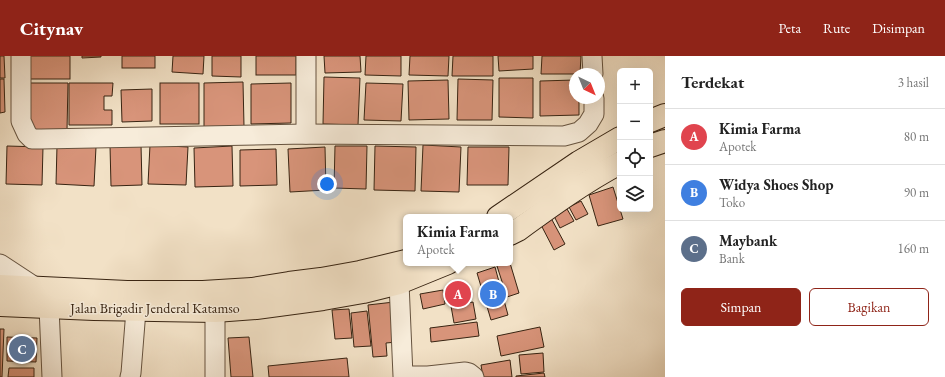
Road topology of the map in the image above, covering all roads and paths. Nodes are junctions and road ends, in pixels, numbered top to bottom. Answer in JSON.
{"nodes":[{"id":1,"x":21,"y":56,"type":"edge"},
{"id":2,"x":306,"y":56,"type":"edge"},
{"id":3,"x":592,"y":56,"type":"edge"},
{"id":4,"x":593,"y":68,"type":"edge"},
{"id":5,"x":594,"y":104,"type":"edge"},
{"id":6,"x":665,"y":115,"type":"edge"},
{"id":7,"x":653,"y":120,"type":"edge"},
{"id":8,"x":306,"y":134,"type":"junction"},
{"id":9,"x":617,"y":140,"type":"edge"},
{"id":10,"x":665,"y":141,"type":"edge"},
{"id":11,"x":653,"y":145,"type":"edge"},
{"id":12,"x":617,"y":165,"type":"edge"},
{"id":13,"x":502,"y":214,"type":"edge"},
{"id":14,"x":513,"y":232,"type":"edge"},
{"id":15,"x":403,"y":262,"type":"edge"},
{"id":16,"x":0,"y":264,"type":"edge"},
{"id":17,"x":441,"y":266,"type":"edge"},
{"id":18,"x":399,"y":283,"type":"junction"},
{"id":19,"x":0,"y":286,"type":"edge"},
{"id":20,"x":35,"y":287,"type":"junction"},
{"id":21,"x":322,"y":289,"type":"junction"},
{"id":22,"x":289,"y":293,"type":"junction"},
{"id":23,"x":0,"y":305,"type":"edge"},
{"id":24,"x":49,"y":307,"type":"junction"},
{"id":25,"x":136,"y":310,"type":"junction"},
{"id":26,"x":216,"y":311,"type":"junction"},
{"id":27,"x":52,"y":377,"type":"edge"},
{"id":28,"x":130,"y":377,"type":"edge"},
{"id":29,"x":215,"y":377,"type":"edge"},
{"id":30,"x":403,"y":377,"type":"edge"},
{"id":31,"x":474,"y":377,"type":"edge"}],
"edges":[{"from":1,"to":8,"type":"street"},
{"from":2,"to":8,"type":"street"},
{"from":3,"to":4,"type":"street"},
{"from":5,"to":8,"type":"street"},
{"from":6,"to":7,"type":"main road"},
{"from":9,"to":13,"type":"main road"},
{"from":10,"to":11,"type":"main road"},
{"from":12,"to":14,"type":"main road"},
{"from":15,"to":21,"type":"main road","name":"Jalan Brigadir Jenderal Katamso"},
{"from":16,"to":20,"type":"street"},
{"from":17,"to":18,"type":"main road","name":"Jalan Brigadir Jenderal Katamso"},
{"from":18,"to":21,"type":"main road","name":"Jalan Brigadir Jenderal Katamso"},
{"from":18,"to":30,"type":"street"},
{"from":19,"to":20,"type":"main road","name":"Jalan Brigadir Jenderal Katamso"},
{"from":20,"to":22,"type":"main road","name":"Jalan Brigadir Jenderal Katamso"},
{"from":21,"to":22,"type":"main road","name":"Jalan Brigadir Jenderal Katamso"},
{"from":22,"to":26,"type":"main road","name":"Jalan Brigadir Jenderal Katamso"},
{"from":23,"to":24,"type":"main road","name":"Jalan Brigadir Jenderal Katamso"},
{"from":24,"to":25,"type":"main road","name":"Jalan Brigadir Jenderal Katamso"},
{"from":24,"to":27,"type":"street"},
{"from":25,"to":26,"type":"main road","name":"Jalan Brigadir Jenderal Katamso"},
{"from":25,"to":28,"type":"street"},
{"from":26,"to":29,"type":"street"},
{"from":30,"to":31,"type":"street"}]}
